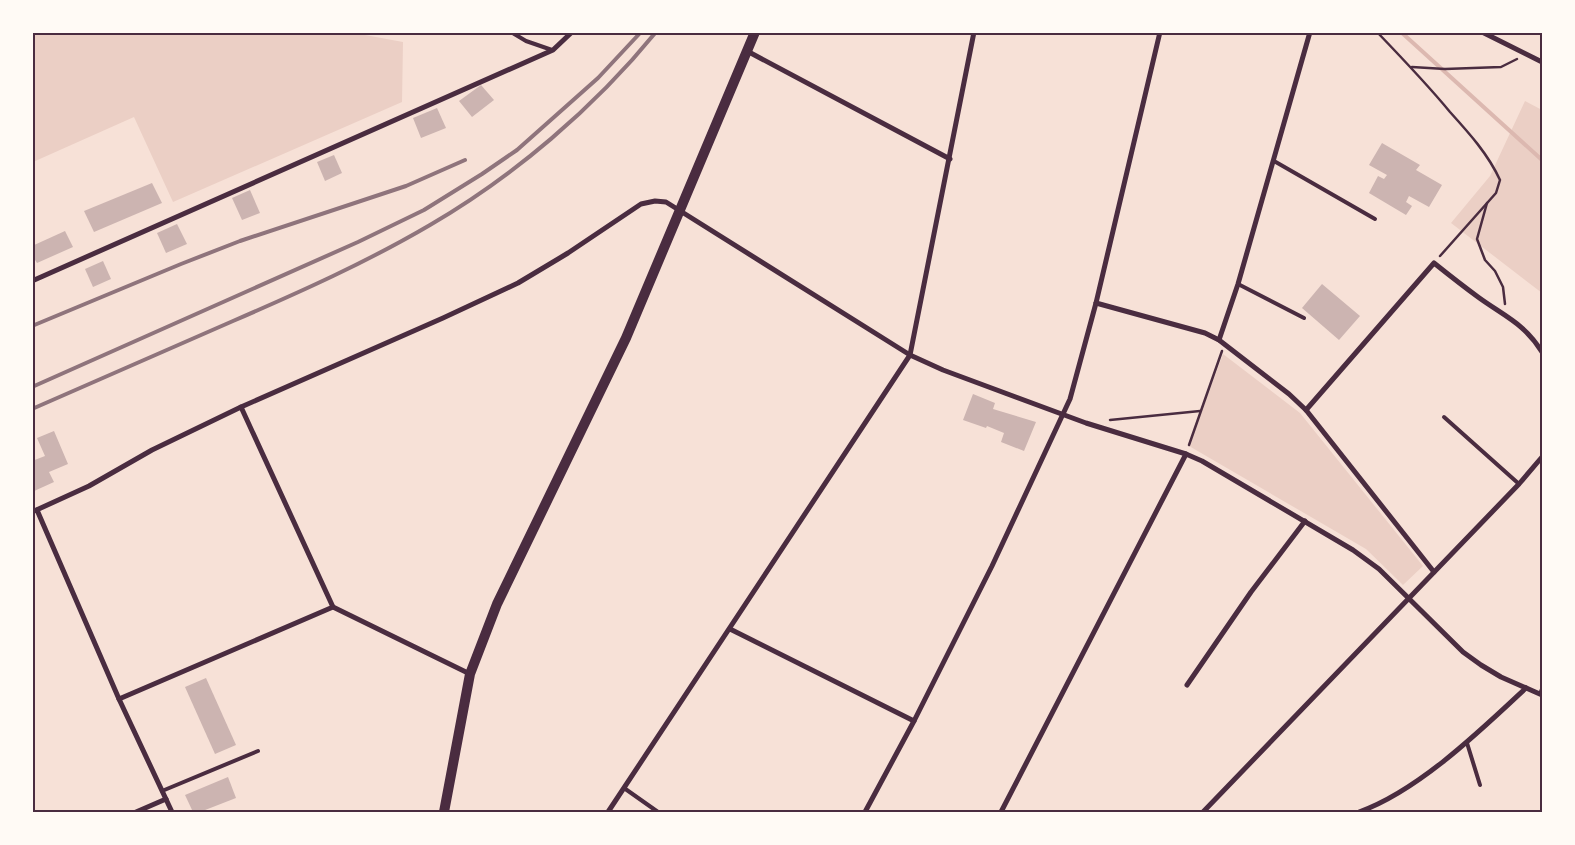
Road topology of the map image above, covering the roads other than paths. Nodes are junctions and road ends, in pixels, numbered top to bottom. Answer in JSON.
{"nodes":[{"id":1,"x":511,"y":32,"type":"edge"},
{"id":2,"x":572,"y":32,"type":"edge"},
{"id":3,"x":755,"y":32,"type":"edge"},
{"id":4,"x":974,"y":32,"type":"edge"},
{"id":5,"x":1160,"y":32,"type":"edge"},
{"id":6,"x":1310,"y":32,"type":"edge"},
{"id":7,"x":1482,"y":32,"type":"edge"},
{"id":8,"x":553,"y":50,"type":"junction"},
{"id":9,"x":747,"y":51,"type":"junction"},
{"id":10,"x":1542,"y":62,"type":"edge"},
{"id":11,"x":950,"y":159,"type":"junction"},
{"id":12,"x":1274,"y":161,"type":"junction"},
{"id":13,"x":679,"y":210,"type":"junction"},
{"id":14,"x":1375,"y":218,"type":"dead end"},
{"id":15,"x":32,"y":281,"type":"edge"},
{"id":16,"x":1238,"y":284,"type":"junction"},
{"id":17,"x":1096,"y":303,"type":"junction"},
{"id":18,"x":1304,"y":318,"type":"dead end"},
{"id":19,"x":1219,"y":340,"type":"junction"},
{"id":20,"x":1542,"y":352,"type":"edge"},
{"id":21,"x":910,"y":355,"type":"junction"},
{"id":22,"x":242,"y":408,"type":"junction"},
{"id":23,"x":1306,"y":410,"type":"junction"},
{"id":24,"x":1063,"y":414,"type":"junction"},
{"id":25,"x":1444,"y":417,"type":"dead end"},
{"id":26,"x":1186,"y":454,"type":"junction"},
{"id":27,"x":1542,"y":457,"type":"edge"},
{"id":28,"x":1519,"y":484,"type":"junction"},
{"id":29,"x":35,"y":511,"type":"edge"},
{"id":30,"x":1305,"y":521,"type":"junction"},
{"id":31,"x":1434,"y":572,"type":"junction"},
{"id":32,"x":1408,"y":600,"type":"junction"},
{"id":33,"x":334,"y":607,"type":"junction"},
{"id":34,"x":730,"y":629,"type":"junction"},
{"id":35,"x":470,"y":674,"type":"junction"},
{"id":36,"x":1188,"y":684,"type":"dead end"},
{"id":37,"x":1526,"y":688,"type":"junction"},
{"id":38,"x":1542,"y":693,"type":"edge"},
{"id":39,"x":120,"y":699,"type":"junction"},
{"id":40,"x":914,"y":721,"type":"junction"},
{"id":41,"x":1467,"y":743,"type":"junction"},
{"id":42,"x":258,"y":751,"type":"dead end"},
{"id":43,"x":1480,"y":785,"type":"dead end"},
{"id":44,"x":624,"y":788,"type":"junction"},
{"id":45,"x":162,"y":791,"type":"junction"},
{"id":46,"x":166,"y":800,"type":"junction"},
{"id":47,"x":1372,"y":808,"type":"junction"},
{"id":48,"x":136,"y":812,"type":"edge"},
{"id":49,"x":172,"y":812,"type":"edge"},
{"id":50,"x":444,"y":812,"type":"edge"},
{"id":51,"x":608,"y":812,"type":"edge"},
{"id":52,"x":658,"y":812,"type":"edge"},
{"id":53,"x":865,"y":812,"type":"edge"},
{"id":54,"x":1001,"y":812,"type":"edge"},
{"id":55,"x":1203,"y":812,"type":"edge"},
{"id":56,"x":1358,"y":812,"type":"edge"},
{"id":57,"x":1377,"y":812,"type":"edge"}],
"edges":[{"from":1,"to":8,"type":"lane"},
{"from":2,"to":8,"type":"street"},
{"from":3,"to":9,"type":"main road"},
{"from":4,"to":11,"type":"street"},
{"from":5,"to":17,"type":"street"},
{"from":6,"to":12,"type":"street"},
{"from":7,"to":10,"type":"street"},
{"from":8,"to":15,"type":"street"},
{"from":9,"to":11,"type":"street"},
{"from":9,"to":13,"type":"main road"},
{"from":11,"to":21,"type":"street"},
{"from":12,"to":14,"type":"lane"},
{"from":12,"to":16,"type":"street"},
{"from":13,"to":21,"type":"street"},
{"from":13,"to":22,"type":"street"},
{"from":13,"to":35,"type":"main road"},
{"from":16,"to":18,"type":"lane"},
{"from":16,"to":19,"type":"street"},
{"from":17,"to":19,"type":"street"},
{"from":17,"to":24,"type":"street"},
{"from":19,"to":23,"type":"street"},
{"from":20,"to":23,"type":"street"},
{"from":21,"to":24,"type":"street"},
{"from":21,"to":34,"type":"street"},
{"from":22,"to":29,"type":"street"},
{"from":22,"to":33,"type":"street"},
{"from":23,"to":31,"type":"street"},
{"from":24,"to":26,"type":"street"},
{"from":24,"to":40,"type":"street"},
{"from":25,"to":28,"type":"lane"},
{"from":26,"to":30,"type":"street"},
{"from":26,"to":54,"type":"street"},
{"from":27,"to":28,"type":"street"},
{"from":28,"to":31,"type":"street"},
{"from":29,"to":39,"type":"street"},
{"from":30,"to":32,"type":"street"},
{"from":30,"to":36,"type":"street"},
{"from":31,"to":32,"type":"street"},
{"from":32,"to":37,"type":"street"},
{"from":32,"to":55,"type":"street"},
{"from":33,"to":35,"type":"street"},
{"from":33,"to":39,"type":"street"},
{"from":34,"to":40,"type":"street"},
{"from":34,"to":44,"type":"street"},
{"from":35,"to":50,"type":"main road"},
{"from":37,"to":38,"type":"street"},
{"from":37,"to":41,"type":"street"},
{"from":39,"to":45,"type":"street"},
{"from":40,"to":53,"type":"street"},
{"from":41,"to":43,"type":"lane"},
{"from":41,"to":47,"type":"street"},
{"from":42,"to":45,"type":"lane"},
{"from":44,"to":51,"type":"street"},
{"from":44,"to":52,"type":"lane"},
{"from":45,"to":46,"type":"street"},
{"from":46,"to":48,"type":"street"},
{"from":46,"to":49,"type":"street"},
{"from":47,"to":56,"type":"street"},
{"from":47,"to":57,"type":"street"}]}
